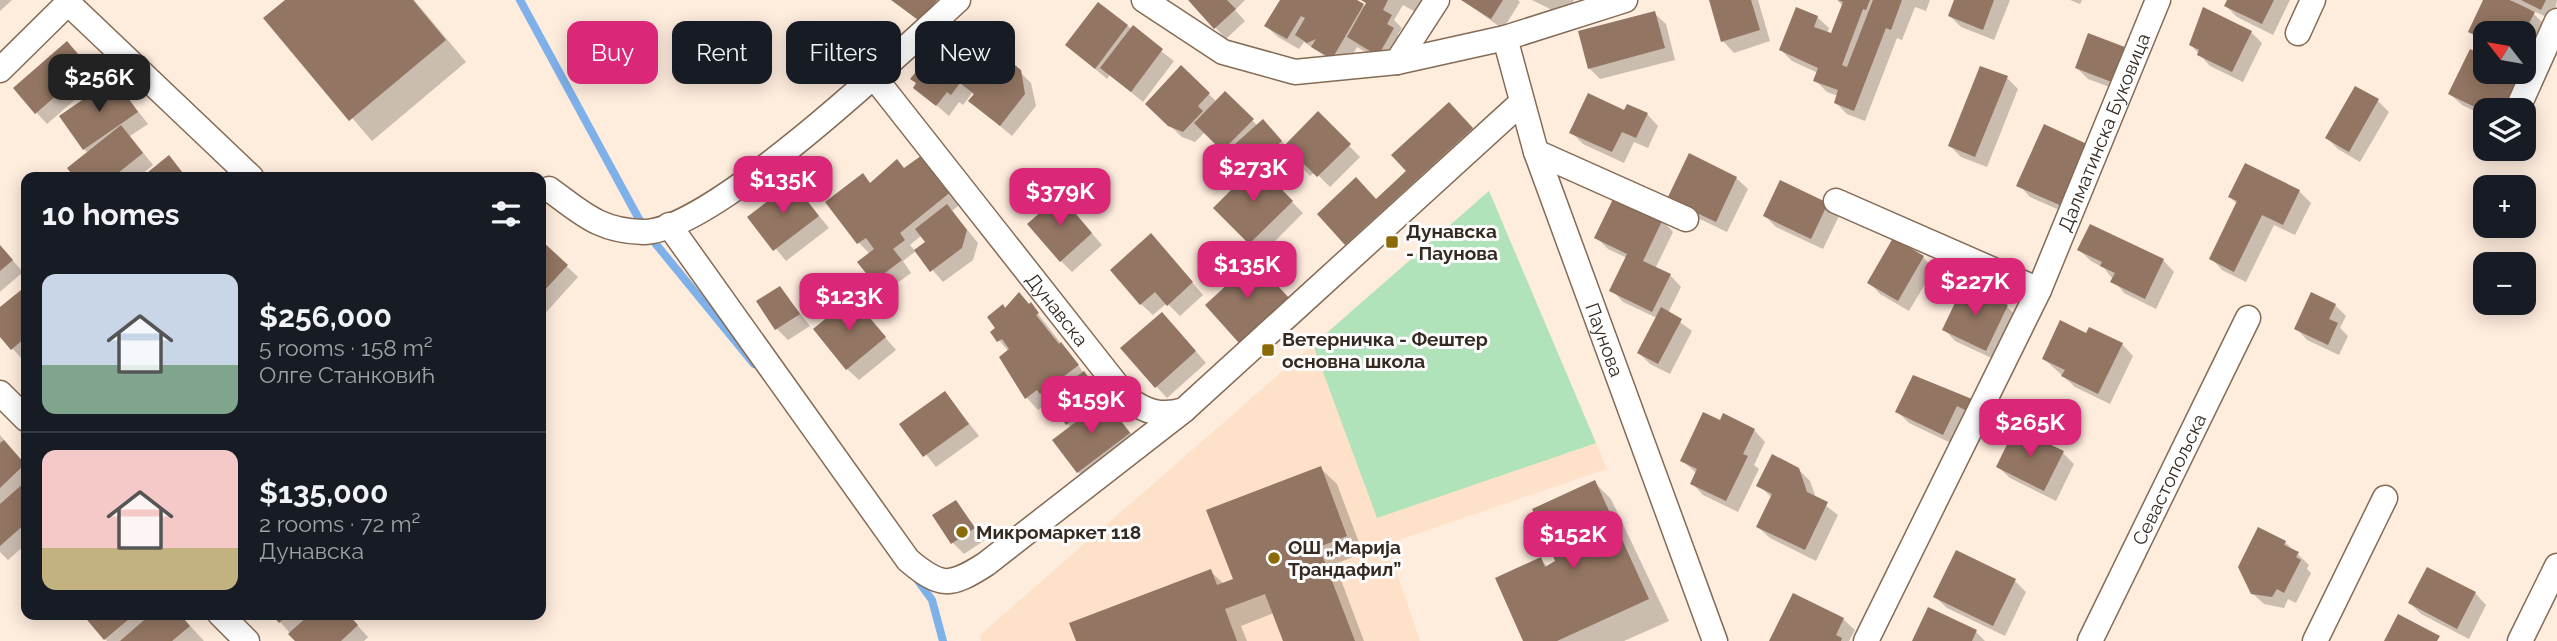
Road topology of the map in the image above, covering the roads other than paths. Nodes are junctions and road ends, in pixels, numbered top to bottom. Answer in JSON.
{"nodes":[{"id":1,"x":958,"y":0,"type":"edge"},
{"id":2,"x":1144,"y":0,"type":"edge"},
{"id":3,"x":1437,"y":0,"type":"edge"},
{"id":4,"x":1625,"y":0,"type":"edge"},
{"id":5,"x":2158,"y":0,"type":"edge"},
{"id":6,"x":2313,"y":0,"type":"edge"},
{"id":7,"x":2557,"y":21,"type":"edge"},
{"id":8,"x":2298,"y":33,"type":"dead end"},
{"id":9,"x":1504,"y":38,"type":"junction"},
{"id":10,"x":901,"y":52,"type":"edge"},
{"id":11,"x":1397,"y":62,"type":"junction"},
{"id":12,"x":0,"y":70,"type":"edge"},
{"id":13,"x":866,"y":84,"type":"edge"},
{"id":14,"x":880,"y":84,"type":"edge"},
{"id":15,"x":2522,"y":98,"type":"edge"},
{"id":16,"x":1522,"y":102,"type":"junction"},
{"id":17,"x":1536,"y":152,"type":"junction"},
{"id":18,"x":246,"y":172,"type":"edge"},
{"id":19,"x":549,"y":189,"type":"dead end"},
{"id":20,"x":1836,"y":201,"type":"dead end"},
{"id":21,"x":1686,"y":219,"type":"dead end"},
{"id":22,"x":668,"y":225,"type":"junction"},
{"id":23,"x":2039,"y":290,"type":"junction"},
{"id":24,"x":2248,"y":318,"type":"dead end"},
{"id":25,"x":0,"y":393,"type":"edge"},
{"id":26,"x":1185,"y":410,"type":"junction"},
{"id":27,"x":21,"y":414,"type":"edge"},
{"id":28,"x":2385,"y":498,"type":"dead end"},
{"id":29,"x":2557,"y":566,"type":"edge"},
{"id":30,"x":226,"y":620,"type":"edge"},
{"id":31,"x":247,"y":641,"type":"edge"},
{"id":32,"x":1715,"y":641,"type":"edge"},
{"id":33,"x":1867,"y":641,"type":"edge"},
{"id":34,"x":2090,"y":641,"type":"edge"},
{"id":35,"x":2315,"y":641,"type":"edge"},
{"id":36,"x":2520,"y":641,"type":"edge"}],
"edges":[{"from":1,"to":10,"type":"street"},
{"from":2,"to":11,"type":"street"},
{"from":3,"to":11,"type":"street"},
{"from":4,"to":9,"type":"street"},
{"from":5,"to":23,"type":"street","name":"Далматинска Буковица"},
{"from":6,"to":8,"type":"street"},
{"from":7,"to":15,"type":"street"},
{"from":9,"to":11,"type":"street"},
{"from":9,"to":16,"type":"street","name":"Паунова"},
{"from":12,"to":18,"type":"street"},
{"from":13,"to":22,"type":"street"},
{"from":14,"to":26,"type":"street","name":"Дунавска"},
{"from":16,"to":17,"type":"street","name":"Паунова"},
{"from":16,"to":26,"type":"street"},
{"from":17,"to":21,"type":"street"},
{"from":17,"to":32,"type":"street","name":"Паунова"},
{"from":19,"to":22,"type":"street"},
{"from":20,"to":23,"type":"street"},
{"from":22,"to":26,"type":"street"},
{"from":23,"to":33,"type":"street","name":"Далматинска Буковица"},
{"from":24,"to":34,"type":"street","name":"Севастопољска"},
{"from":25,"to":27,"type":"street"},
{"from":28,"to":35,"type":"street"},
{"from":29,"to":36,"type":"street"},
{"from":30,"to":31,"type":"street"}]}
